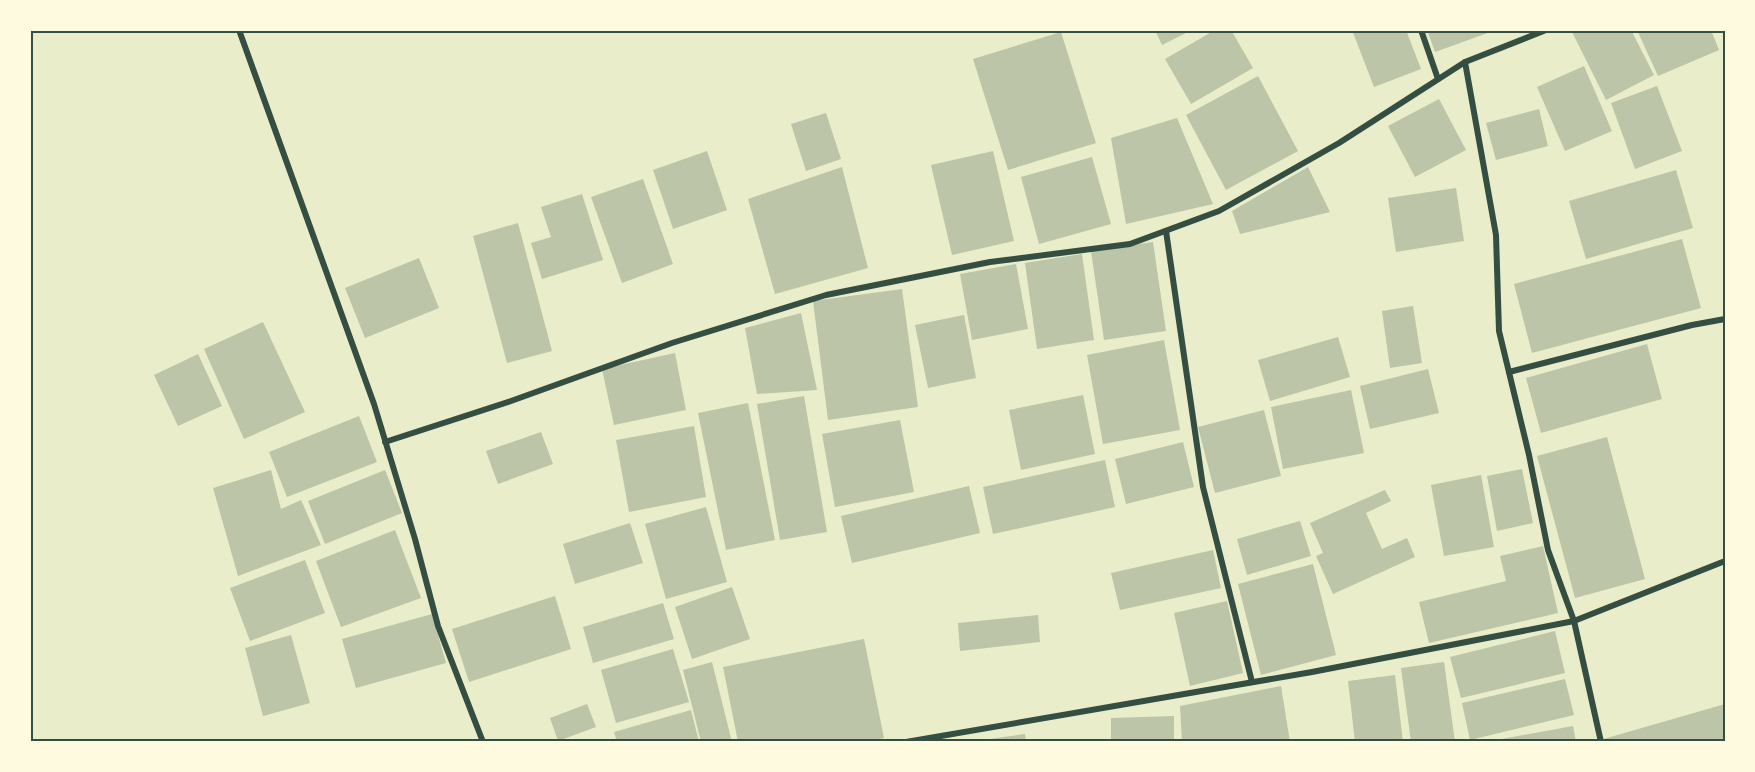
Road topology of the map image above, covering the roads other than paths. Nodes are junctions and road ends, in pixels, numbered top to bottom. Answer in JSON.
{"nodes":[{"id":1,"x":239,"y":30,"type":"edge"},
{"id":2,"x":1421,"y":30,"type":"edge"},
{"id":3,"x":1546,"y":30,"type":"edge"},
{"id":4,"x":1465,"y":62,"type":"junction"},
{"id":5,"x":1438,"y":79,"type":"junction"},
{"id":6,"x":1166,"y":231,"type":"junction"},
{"id":7,"x":1725,"y":319,"type":"edge"},
{"id":8,"x":1509,"y":372,"type":"junction"},
{"id":9,"x":385,"y":442,"type":"junction"},
{"id":10,"x":1725,"y":561,"type":"edge"},
{"id":11,"x":1574,"y":621,"type":"junction"},
{"id":12,"x":1252,"y":682,"type":"junction"},
{"id":13,"x":483,"y":742,"type":"edge"},
{"id":14,"x":906,"y":742,"type":"edge"},
{"id":15,"x":1601,"y":742,"type":"edge"}],
"edges":[{"from":1,"to":9,"type":"street"},
{"from":2,"to":5,"type":"street"},
{"from":3,"to":4,"type":"street"},
{"from":4,"to":5,"type":"street"},
{"from":4,"to":8,"type":"street"},
{"from":5,"to":6,"type":"street"},
{"from":6,"to":9,"type":"street"},
{"from":6,"to":12,"type":"street"},
{"from":7,"to":8,"type":"street"},
{"from":8,"to":11,"type":"street"},
{"from":9,"to":13,"type":"street"},
{"from":10,"to":11,"type":"street"},
{"from":11,"to":12,"type":"street"},
{"from":11,"to":15,"type":"street"},
{"from":12,"to":14,"type":"street"}]}
